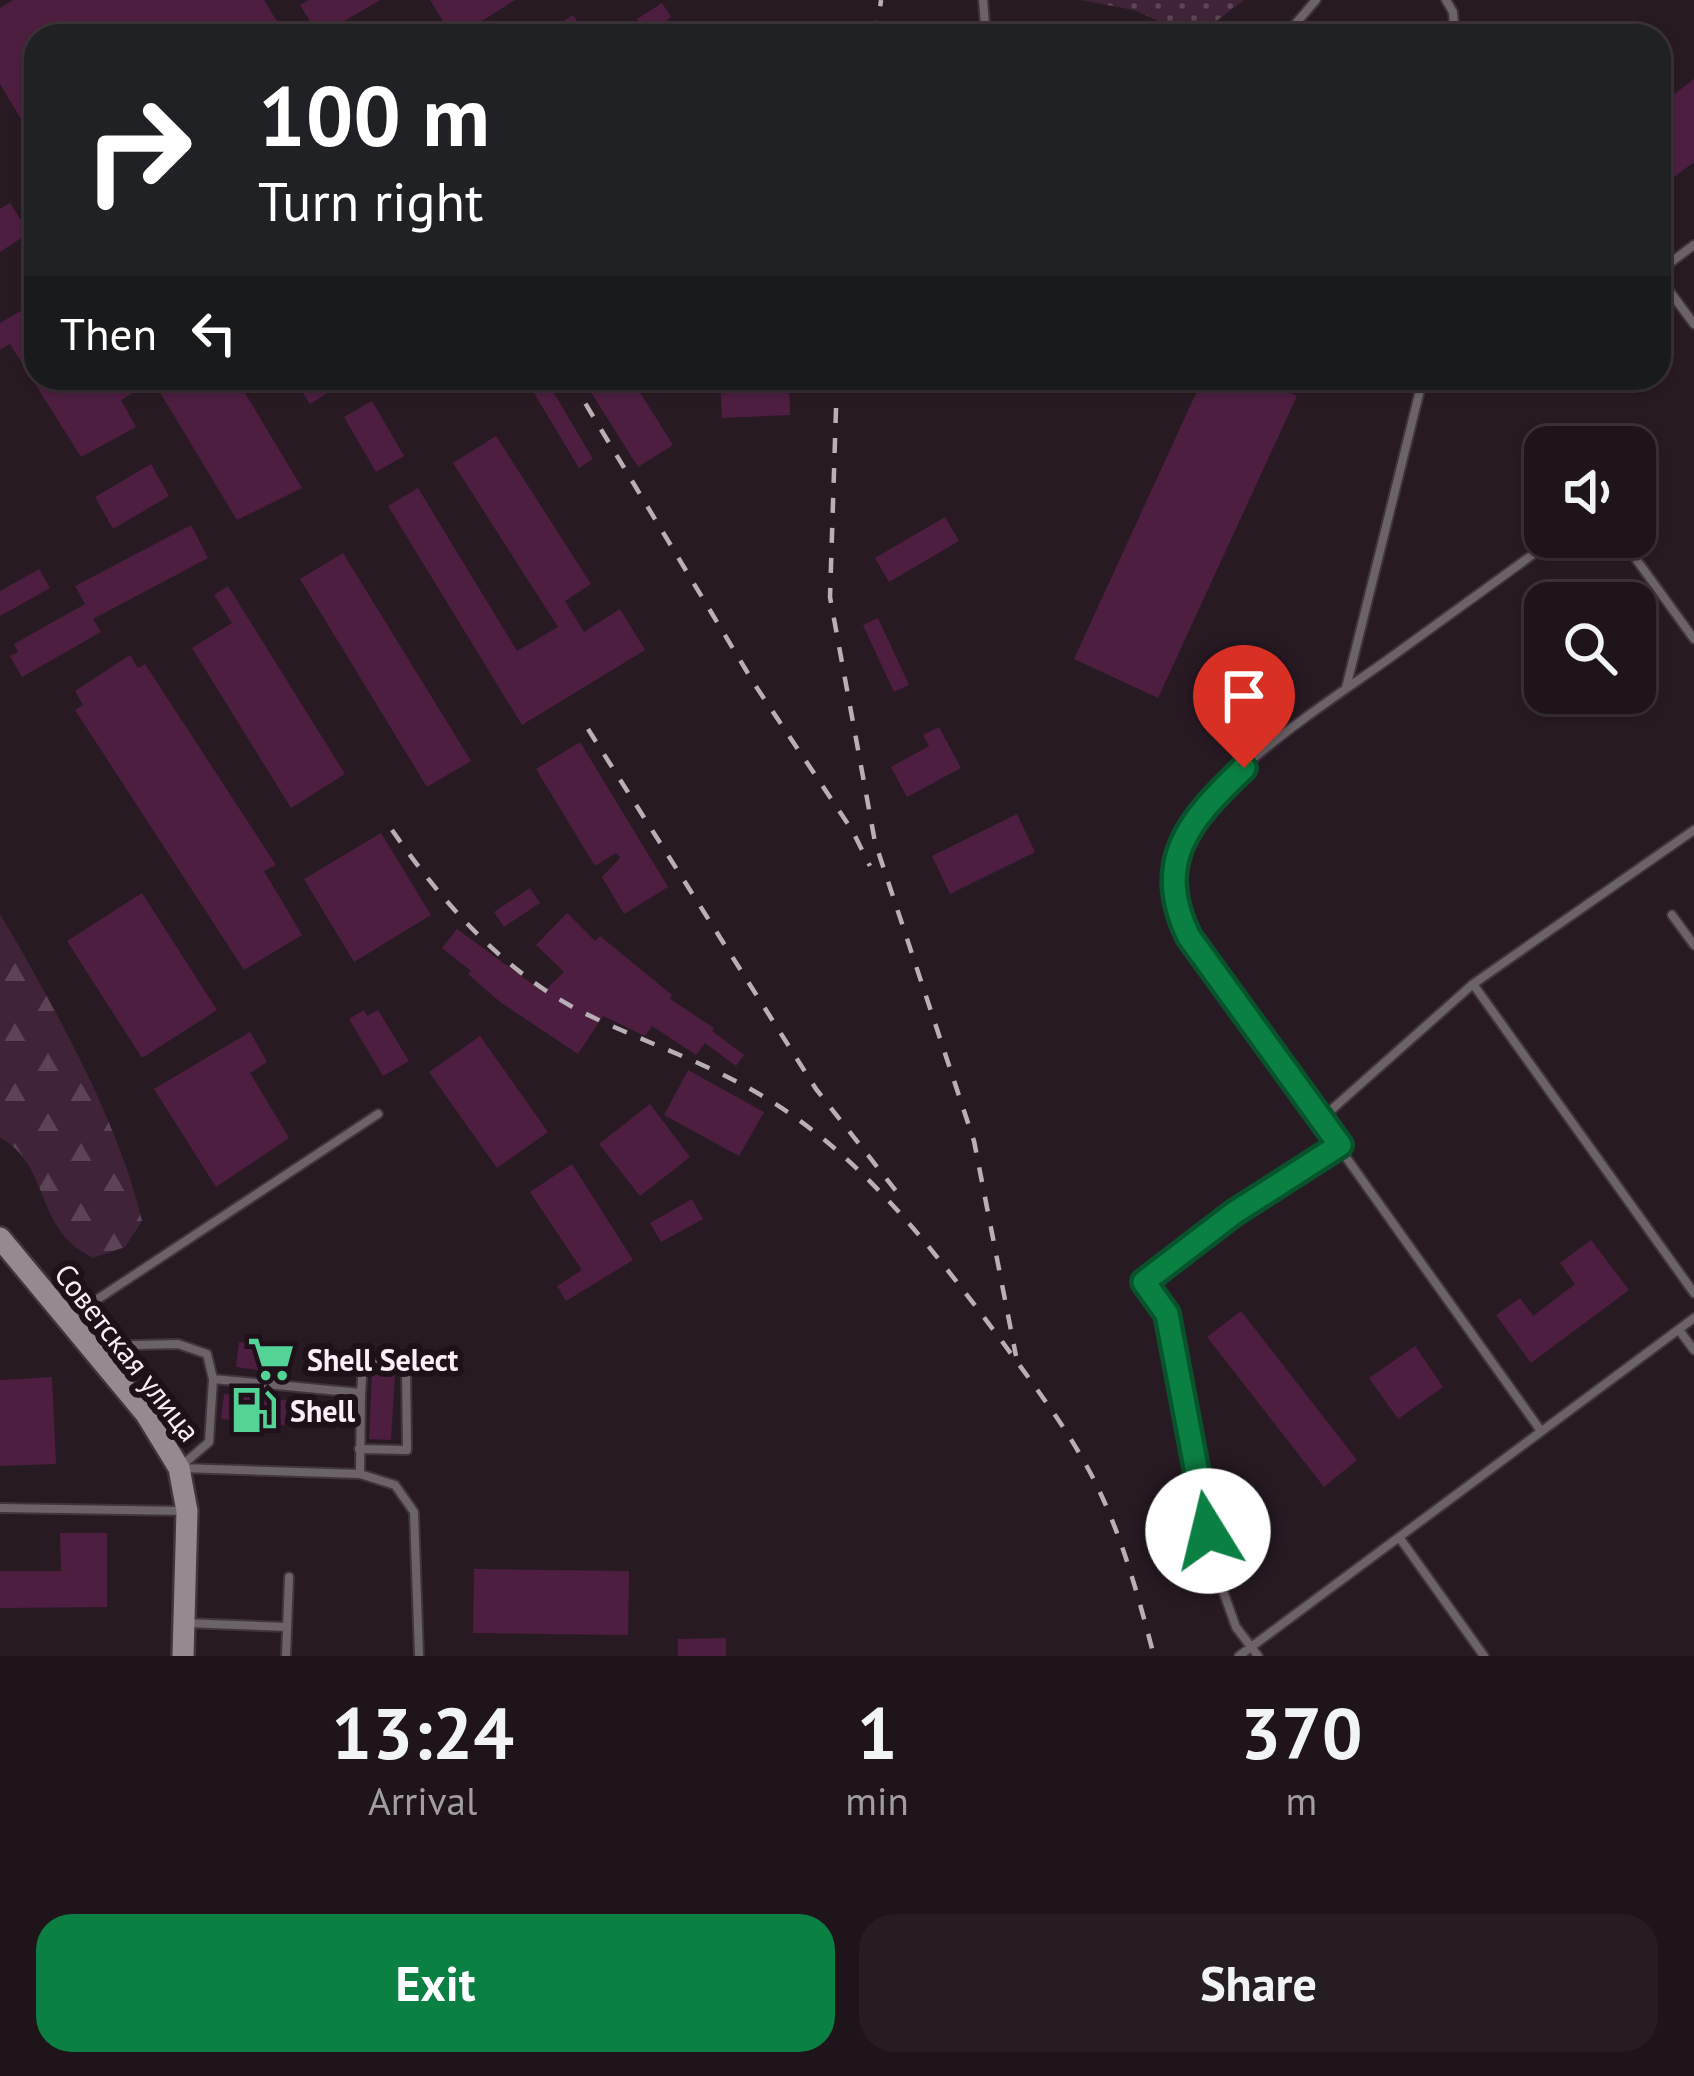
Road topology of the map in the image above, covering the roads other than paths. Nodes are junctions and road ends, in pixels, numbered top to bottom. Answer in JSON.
{"nodes":[{"id":1,"x":1316,"y":0,"type":"edge"},
{"id":2,"x":1295,"y":24,"type":"edge"},
{"id":3,"x":1671,"y":291,"type":"edge"},
{"id":4,"x":1694,"y":325,"type":"edge"},
{"id":5,"x":1421,"y":390,"type":"edge"},
{"id":6,"x":1528,"y":558,"type":"edge"},
{"id":7,"x":1635,"y":558,"type":"edge"},
{"id":8,"x":1694,"y":639,"type":"edge"},
{"id":9,"x":1346,"y":690,"type":"junction"},
{"id":10,"x":1694,"y":830,"type":"edge"},
{"id":11,"x":1672,"y":915,"type":"dead end"},
{"id":12,"x":1694,"y":945,"type":"edge"},
{"id":13,"x":1473,"y":984,"type":"junction"},
{"id":14,"x":378,"y":1114,"type":"dead end"},
{"id":15,"x":1321,"y":1119,"type":"junction"},
{"id":16,"x":1340,"y":1145,"type":"junction"},
{"id":17,"x":0,"y":1238,"type":"edge"},
{"id":18,"x":1694,"y":1293,"type":"edge"},
{"id":19,"x":1694,"y":1318,"type":"edge"},
{"id":20,"x":68,"y":1319,"type":"junction"},
{"id":21,"x":1679,"y":1330,"type":"junction"},
{"id":22,"x":89,"y":1346,"type":"junction"},
{"id":23,"x":1694,"y":1350,"type":"edge"},
{"id":24,"x":213,"y":1379,"type":"junction"},
{"id":25,"x":361,"y":1393,"type":"junction"},
{"id":26,"x":1541,"y":1431,"type":"junction"},
{"id":27,"x":359,"y":1450,"type":"junction"},
{"id":28,"x":179,"y":1468,"type":"junction"},
{"id":29,"x":360,"y":1474,"type":"junction"},
{"id":30,"x":0,"y":1508,"type":"edge"},
{"id":31,"x":187,"y":1511,"type":"junction"},
{"id":32,"x":1399,"y":1537,"type":"junction"},
{"id":33,"x":289,"y":1577,"type":"dead end"},
{"id":34,"x":185,"y":1623,"type":"junction"},
{"id":35,"x":287,"y":1627,"type":"junction"},
{"id":36,"x":1251,"y":1646,"type":"junction"},
{"id":37,"x":183,"y":1656,"type":"edge"},
{"id":38,"x":286,"y":1656,"type":"edge"},
{"id":39,"x":419,"y":1656,"type":"edge"},
{"id":40,"x":1239,"y":1656,"type":"edge"},
{"id":41,"x":1258,"y":1656,"type":"edge"},
{"id":42,"x":1484,"y":1656,"type":"edge"}],
"edges":[{"from":1,"to":2,"type":"lane"},
{"from":3,"to":4,"type":"lane"},
{"from":5,"to":9,"type":"lane"},
{"from":6,"to":9,"type":"lane"},
{"from":7,"to":8,"type":"lane"},
{"from":9,"to":15,"type":"lane"},
{"from":10,"to":13,"type":"lane"},
{"from":11,"to":12,"type":"lane"},
{"from":13,"to":15,"type":"lane"},
{"from":13,"to":18,"type":"lane"},
{"from":14,"to":20,"type":"lane"},
{"from":15,"to":16,"type":"lane"},
{"from":16,"to":26,"type":"lane"},
{"from":16,"to":36,"type":"lane"},
{"from":17,"to":20,"type":"street","name":"Советская улица"},
{"from":19,"to":21,"type":"lane"},
{"from":20,"to":22,"type":"street","name":"Советская улица"},
{"from":21,"to":23,"type":"lane"},
{"from":21,"to":26,"type":"lane"},
{"from":22,"to":24,"type":"lane"},
{"from":22,"to":28,"type":"street","name":"Советская улица"},
{"from":24,"to":25,"type":"lane"},
{"from":24,"to":28,"type":"lane"},
{"from":25,"to":27,"type":"lane"},
{"from":25,"to":27,"type":"lane"},
{"from":26,"to":32,"type":"lane"},
{"from":27,"to":29,"type":"lane"},
{"from":28,"to":29,"type":"lane"},
{"from":28,"to":31,"type":"street","name":"Советская улица"},
{"from":29,"to":39,"type":"lane"},
{"from":30,"to":31,"type":"lane"},
{"from":31,"to":34,"type":"street","name":"Советская улица"},
{"from":32,"to":36,"type":"lane"},
{"from":32,"to":42,"type":"lane"},
{"from":33,"to":35,"type":"lane"},
{"from":34,"to":35,"type":"lane"},
{"from":34,"to":37,"type":"street","name":"Советская улица"},
{"from":35,"to":38,"type":"lane"},
{"from":36,"to":40,"type":"lane"},
{"from":36,"to":41,"type":"lane"}]}
